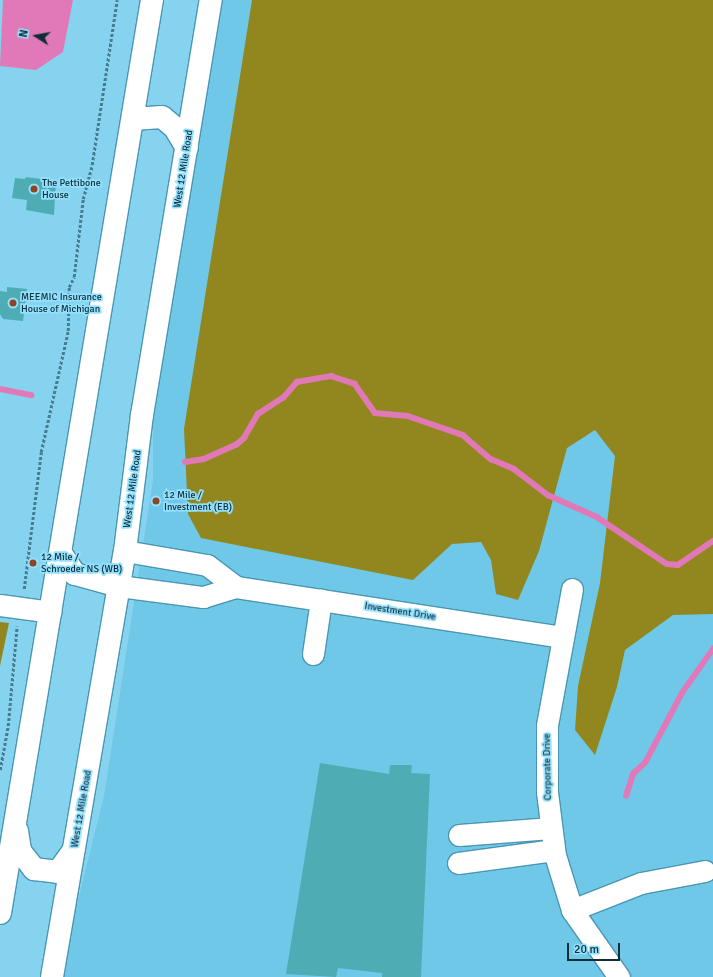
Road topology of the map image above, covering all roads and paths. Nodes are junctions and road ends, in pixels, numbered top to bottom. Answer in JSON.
{"nodes":[{"id":1,"x":118,"y":0,"type":"edge"},
{"id":2,"x":152,"y":0,"type":"edge"},
{"id":3,"x":212,"y":0,"type":"edge"},
{"id":4,"x":133,"y":119,"type":"junction"},
{"id":5,"x":187,"y":148,"type":"junction"},
{"id":6,"x":125,"y":551,"type":"junction"},
{"id":7,"x":62,"y":555,"type":"junction"},
{"id":8,"x":119,"y":586,"type":"junction"},
{"id":9,"x":236,"y":587,"type":"junction"},
{"id":10,"x":572,"y":589,"type":"dead end"},
{"id":11,"x":321,"y":600,"type":"junction"},
{"id":12,"x":0,"y":605,"type":"edge"},
{"id":13,"x":21,"y":608,"type":"junction"},
{"id":14,"x":51,"y":612,"type":"junction"},
{"id":15,"x":563,"y":638,"type":"junction"},
{"id":16,"x":313,"y":654,"type":"dead end"},
{"id":17,"x":0,"y":770,"type":"edge"},
{"id":18,"x":16,"y":824,"type":"junction"},
{"id":19,"x":552,"y":828,"type":"junction"},
{"id":20,"x":459,"y":835,"type":"dead end"},
{"id":21,"x":75,"y":847,"type":"junction"},
{"id":22,"x":554,"y":850,"type":"junction"},
{"id":23,"x":458,"y":863,"type":"dead end"},
{"id":24,"x":705,"y":871,"type":"dead end"},
{"id":25,"x":572,"y":910,"type":"junction"},
{"id":26,"x":0,"y":913,"type":"edge"},
{"id":27,"x":52,"y":977,"type":"edge"},
{"id":28,"x":619,"y":977,"type":"edge"}],
"edges":[{"from":1,"to":13,"type":"path"},
{"from":2,"to":4,"type":"main road"},
{"from":3,"to":5,"type":"main road","name":"West 12 Mile Road"},
{"from":4,"to":5,"type":"main road"},
{"from":4,"to":7,"type":"main road"},
{"from":5,"to":6,"type":"main road","name":"West 12 Mile Road"},
{"from":6,"to":8,"type":"main road","name":"West 12 Mile Road"},
{"from":6,"to":9,"type":"street","name":"Investment Drive"},
{"from":7,"to":8,"type":"main road"},
{"from":7,"to":14,"type":"main road"},
{"from":8,"to":9,"type":"street","name":"Investment Drive"},
{"from":8,"to":21,"type":"main road","name":"West 12 Mile Road"},
{"from":9,"to":11,"type":"street","name":"Investment Drive"},
{"from":10,"to":15,"type":"street","name":"Corporate Drive"},
{"from":11,"to":15,"type":"street","name":"Investment Drive"},
{"from":11,"to":16,"type":"street"},
{"from":12,"to":13,"type":"street"},
{"from":13,"to":14,"type":"street"},
{"from":13,"to":17,"type":"path"},
{"from":14,"to":18,"type":"main road"},
{"from":15,"to":19,"type":"street","name":"Corporate Drive"},
{"from":18,"to":21,"type":"main road"},
{"from":18,"to":26,"type":"main road"},
{"from":19,"to":20,"type":"street"},
{"from":19,"to":22,"type":"street","name":"Corporate Drive"},
{"from":21,"to":27,"type":"main road","name":"West 12 Mile Road"},
{"from":22,"to":23,"type":"street"},
{"from":22,"to":25,"type":"street","name":"Corporate Drive"},
{"from":24,"to":25,"type":"street"},
{"from":25,"to":28,"type":"street","name":"Corporate Drive"}]}
